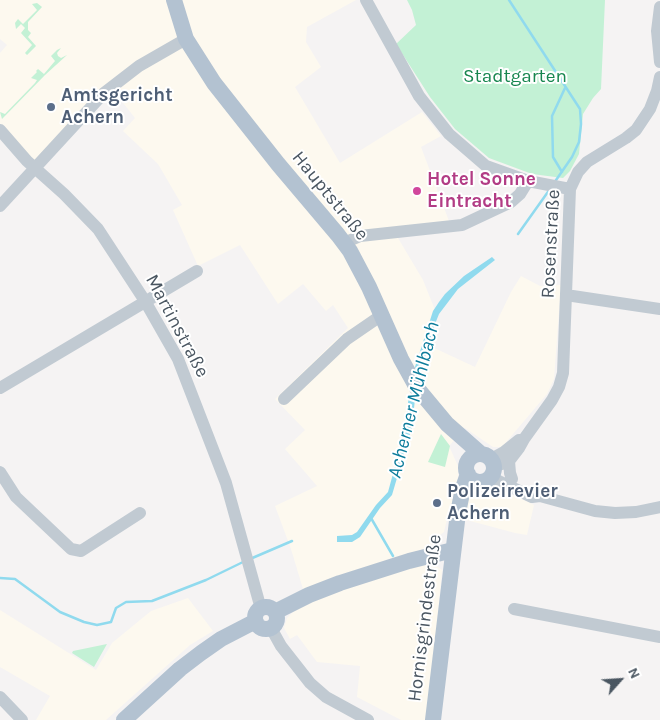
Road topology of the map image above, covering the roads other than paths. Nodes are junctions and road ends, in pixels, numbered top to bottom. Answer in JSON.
{"nodes":[{"id":1,"x":174,"y":0,"type":"edge"},
{"id":2,"x":366,"y":0,"type":"edge"},
{"id":3,"x":660,"y":7,"type":"edge"},
{"id":4,"x":186,"y":39,"type":"junction"},
{"id":5,"x":660,"y":62,"type":"edge"},
{"id":6,"x":660,"y":77,"type":"edge"},
{"id":7,"x":0,"y":130,"type":"edge"},
{"id":8,"x":36,"y":168,"type":"junction"},
{"id":9,"x":528,"y":182,"type":"junction"},
{"id":10,"x":570,"y":189,"type":"junction"},
{"id":11,"x":0,"y":206,"type":"edge"},
{"id":12,"x":344,"y":243,"type":"junction"},
{"id":13,"x":197,"y":271,"type":"dead end"},
{"id":14,"x":566,"y":295,"type":"junction"},
{"id":15,"x":145,"y":301,"type":"junction"},
{"id":16,"x":660,"y":309,"type":"edge"},
{"id":17,"x":382,"y":315,"type":"junction"},
{"id":18,"x":0,"y":388,"type":"edge"},
{"id":19,"x":284,"y":400,"type":"dead end"},
{"id":20,"x":524,"y":438,"type":"junction"},
{"id":21,"x":509,"y":461,"type":"junction"},
{"id":22,"x":483,"y":468,"type":"junction"},
{"id":23,"x":0,"y":472,"type":"edge"},
{"id":24,"x":512,"y":479,"type":"junction"},
{"id":25,"x":540,"y":496,"type":"junction"},
{"id":26,"x":660,"y":507,"type":"edge"},
{"id":27,"x":140,"y":513,"type":"dead end"},
{"id":28,"x":453,"y":550,"type":"junction"},
{"id":29,"x":514,"y":609,"type":"dead end"},
{"id":30,"x":266,"y":618,"type":"junction"},
{"id":31,"x":660,"y":637,"type":"edge"},
{"id":32,"x":0,"y":697,"type":"edge"},
{"id":33,"x":134,"y":717,"type":"edge"},
{"id":34,"x":364,"y":719,"type":"edge"},
{"id":35,"x":22,"y":720,"type":"edge"},
{"id":36,"x":433,"y":720,"type":"edge"}],
"edges":[{"from":1,"to":4,"type":"main road","name":"Hauptstraße"},
{"from":2,"to":9,"type":"street"},
{"from":3,"to":5,"type":"street"},
{"from":4,"to":8,"type":"street"},
{"from":4,"to":12,"type":"main road","name":"Hauptstraße"},
{"from":6,"to":10,"type":"street","name":"Rosenstraße"},
{"from":7,"to":8,"type":"street","name":"Martinstraße"},
{"from":8,"to":11,"type":"street"},
{"from":8,"to":15,"type":"street","name":"Martinstraße"},
{"from":9,"to":10,"type":"street"},
{"from":9,"to":12,"type":"street"},
{"from":10,"to":14,"type":"street","name":"Rosenstraße"},
{"from":12,"to":17,"type":"main road","name":"Hauptstraße"},
{"from":13,"to":15,"type":"street"},
{"from":14,"to":16,"type":"street"},
{"from":14,"to":20,"type":"street","name":"Rosenstraße"},
{"from":15,"to":18,"type":"street"},
{"from":15,"to":30,"type":"street","name":"Martinstraße"},
{"from":17,"to":19,"type":"street"},
{"from":17,"to":22,"type":"main road","name":"Hauptstraße"},
{"from":20,"to":21,"type":"street","name":"Rosenstraße"},
{"from":20,"to":22,"type":"street","name":"Rosenstraße"},
{"from":21,"to":22,"type":"street"},
{"from":21,"to":24,"type":"street"},
{"from":22,"to":24,"type":"street"},
{"from":22,"to":25,"type":"street"},
{"from":22,"to":28,"type":"main road","name":"Hornisgrindestraße"},
{"from":23,"to":27,"type":"street"},
{"from":24,"to":25,"type":"street"},
{"from":25,"to":26,"type":"street"},
{"from":28,"to":30,"type":"main road"},
{"from":28,"to":36,"type":"main road","name":"Hornisgrindestraße"},
{"from":29,"to":31,"type":"street"},
{"from":30,"to":33,"type":"main road"},
{"from":30,"to":34,"type":"street","name":"Martinstraße"},
{"from":32,"to":35,"type":"street"}]}
